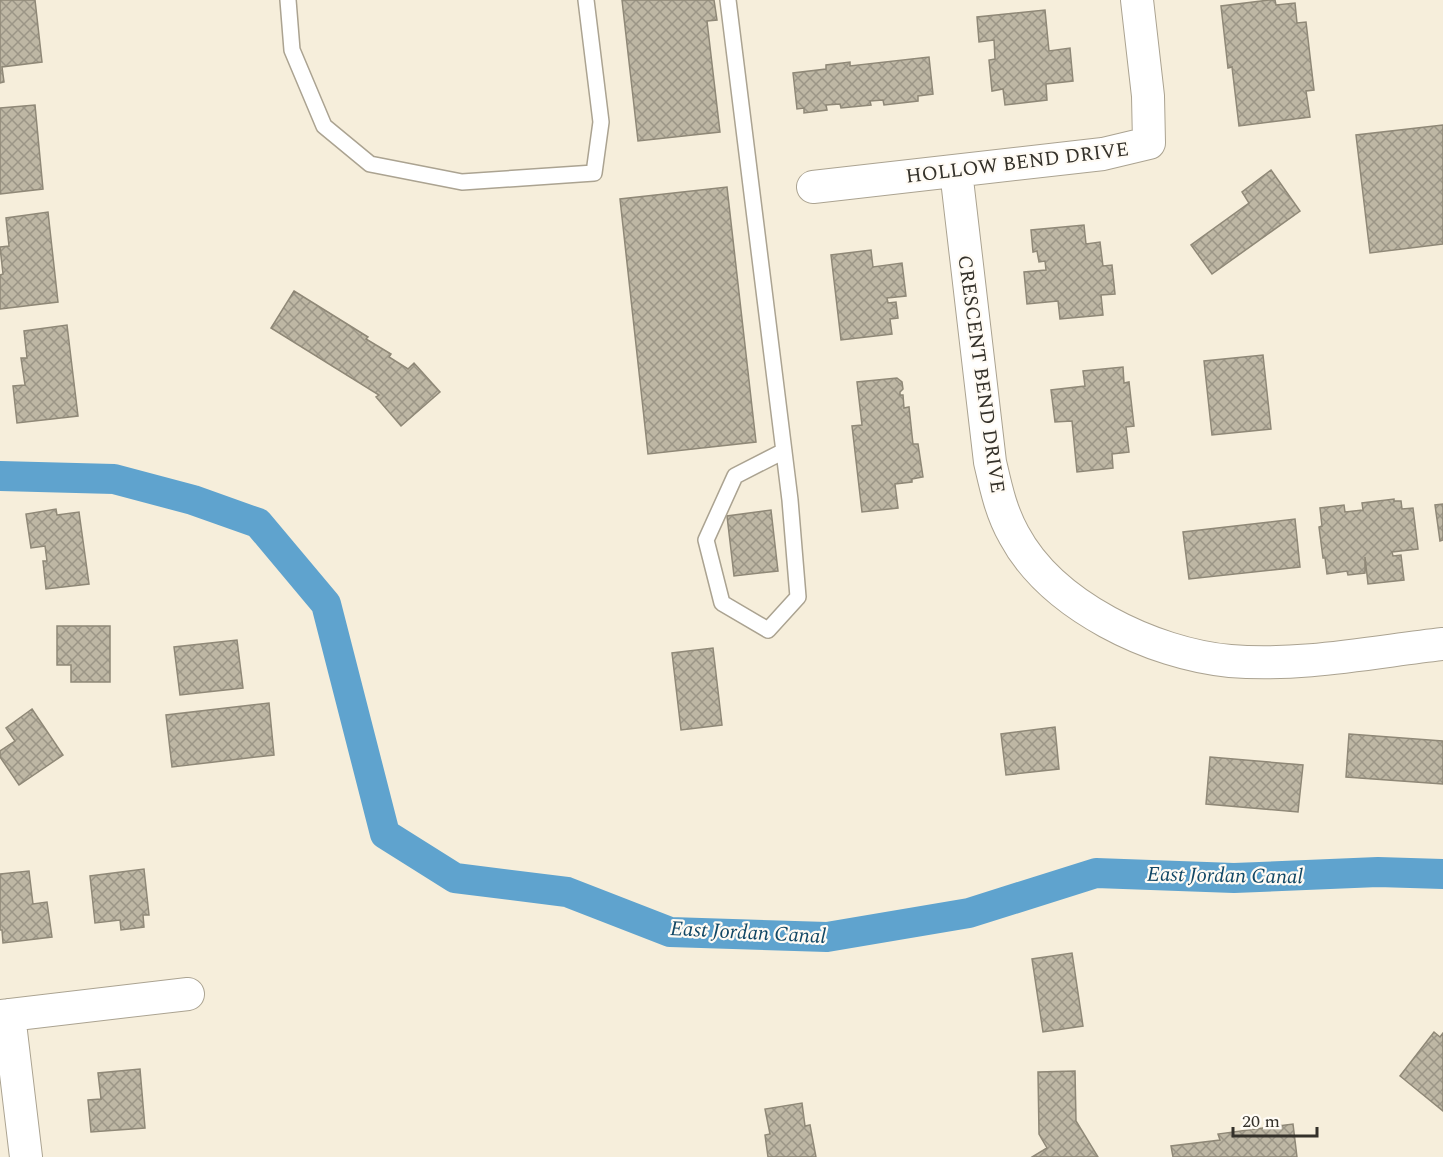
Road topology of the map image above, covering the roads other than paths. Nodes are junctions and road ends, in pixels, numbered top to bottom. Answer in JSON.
{"nodes":[{"id":1,"x":288,"y":0,"type":"edge"},
{"id":2,"x":586,"y":0,"type":"edge"},
{"id":3,"x":728,"y":0,"type":"edge"},
{"id":4,"x":1137,"y":0,"type":"edge"},
{"id":5,"x":956,"y":171,"type":"junction"},
{"id":6,"x":813,"y":187,"type":"dead end"},
{"id":7,"x":784,"y":451,"type":"junction"},
{"id":8,"x":1443,"y":644,"type":"edge"},
{"id":9,"x":188,"y":994,"type":"dead end"},
{"id":10,"x":5,"y":1016,"type":"edge"},
{"id":11,"x":26,"y":1157,"type":"edge"}],
"edges":[{"from":1,"to":2,"type":"lane"},
{"from":3,"to":7,"type":"lane"},
{"from":4,"to":5,"type":"street","name":"HOLLOW BEND DRIVE"},
{"from":5,"to":6,"type":"street","name":"HOLLOW BEND DRIVE"},
{"from":5,"to":8,"type":"street","name":"CRESCENT BEND DRIVE"},
{"from":7,"to":7,"type":"lane"},
{"from":9,"to":10,"type":"street"},
{"from":10,"to":11,"type":"street"}]}
